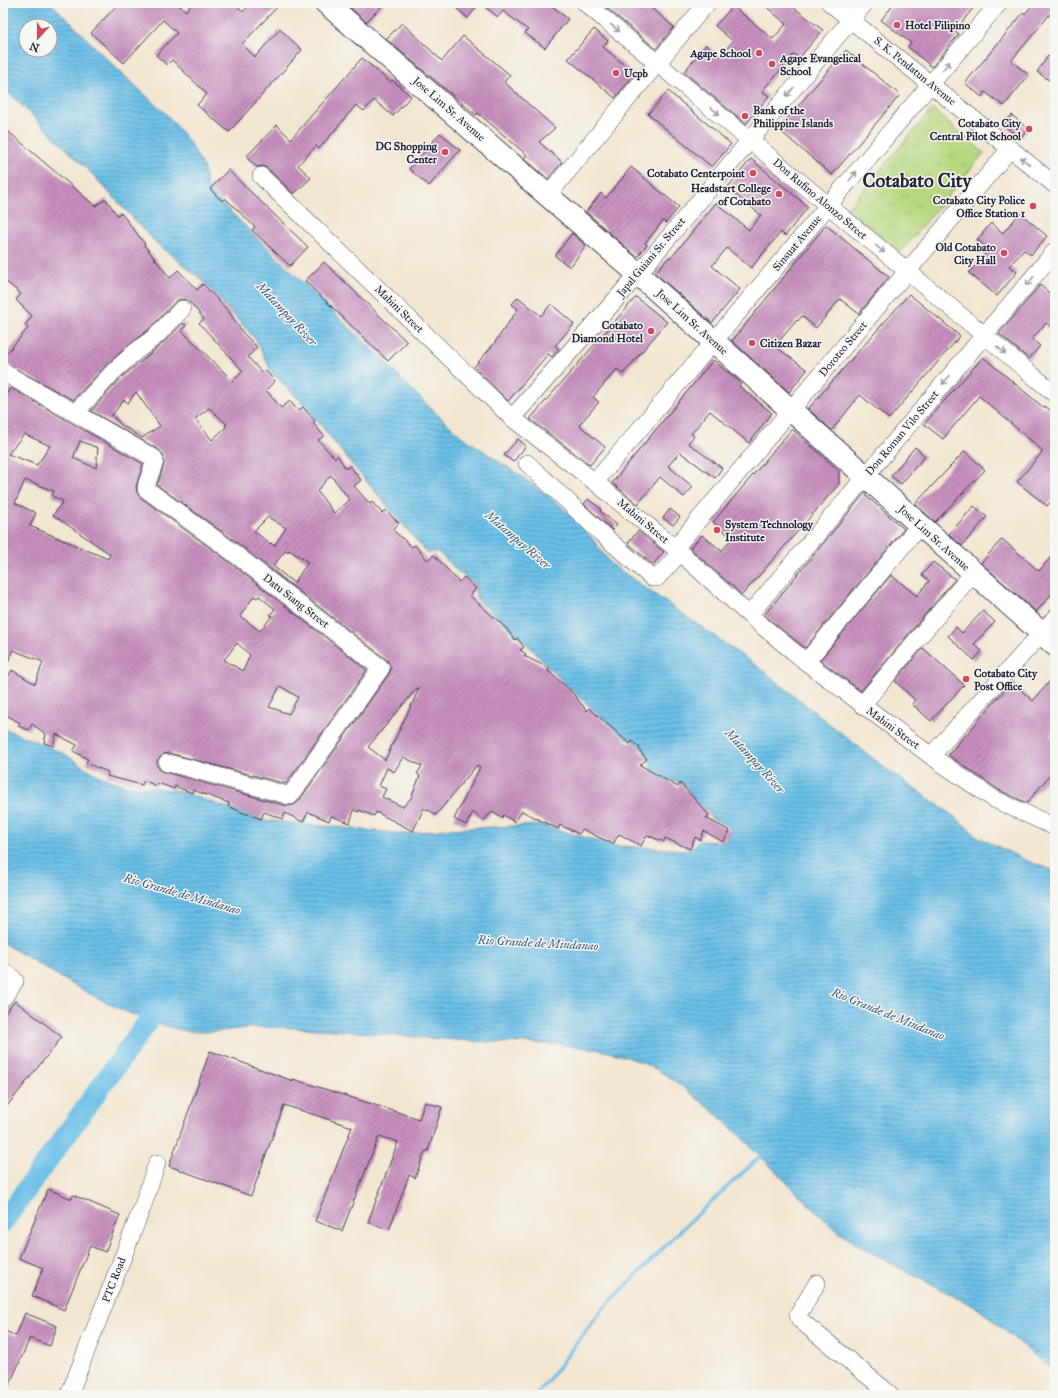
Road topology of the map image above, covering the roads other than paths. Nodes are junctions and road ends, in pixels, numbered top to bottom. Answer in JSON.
{"nodes":[{"id":1,"x":326,"y":3,"type":"edge"},
{"id":2,"x":586,"y":3,"type":"edge"},
{"id":3,"x":707,"y":3,"type":"edge"},
{"id":4,"x":830,"y":3,"type":"edge"},
{"id":5,"x":865,"y":3,"type":"edge"},
{"id":6,"x":999,"y":3,"type":"edge"},
{"id":7,"x":851,"y":20,"type":"junction"},
{"id":8,"x":656,"y":62,"type":"junction"},
{"id":9,"x":931,"y":84,"type":"junction"},
{"id":10,"x":750,"y":140,"type":"junction"},
{"id":11,"x":1010,"y":149,"type":"junction"},
{"id":12,"x":261,"y":176,"type":"dead end"},
{"id":13,"x":1055,"y":185,"type":"edge"},
{"id":14,"x":548,"y":195,"type":"junction"},
{"id":15,"x":828,"y":206,"type":"junction"},
{"id":16,"x":1055,"y":251,"type":"edge"},
{"id":17,"x":907,"y":272,"type":"junction"},
{"id":18,"x":638,"y":274,"type":"junction"},
{"id":19,"x":182,"y":309,"type":"dead end"},
{"id":20,"x":984,"y":335,"type":"junction"},
{"id":21,"x":714,"y":342,"type":"junction"},
{"id":22,"x":3,"y":372,"type":"edge"},
{"id":23,"x":1055,"y":394,"type":"edge"},
{"id":24,"x":791,"y":410,"type":"junction"},
{"id":25,"x":74,"y":413,"type":"junction"},
{"id":26,"x":512,"y":418,"type":"junction"},
{"id":27,"x":527,"y":463,"type":"dead end"},
{"id":28,"x":865,"y":476,"type":"junction"},
{"id":29,"x":595,"y":482,"type":"junction"},
{"id":30,"x":920,"y":525,"type":"junction"},
{"id":31,"x":677,"y":550,"type":"junction"},
{"id":32,"x":973,"y":573,"type":"junction"},
{"id":33,"x":749,"y":615,"type":"junction"},
{"id":34,"x":1050,"y":632,"type":"edge"},
{"id":35,"x":806,"y":662,"type":"junction"},
{"id":36,"x":862,"y":705,"type":"junction"},
{"id":37,"x":931,"y":756,"type":"junction"},
{"id":38,"x":167,"y":764,"type":"dead end"},
{"id":39,"x":1055,"y":827,"type":"edge"},
{"id":40,"x":3,"y":971,"type":"edge"},
{"id":41,"x":3,"y":998,"type":"edge"},
{"id":42,"x":157,"y":1164,"type":"dead end"},
{"id":43,"x":817,"y":1283,"type":"dead end"},
{"id":44,"x":69,"y":1395,"type":"edge"},
{"id":45,"x":891,"y":1395,"type":"edge"}],
"edges":[{"from":1,"to":14,"type":"main road","name":"Jose Lim Sr. Avenue"},
{"from":2,"to":8,"type":"street","name":"Don Rufino Alonzo Street","one_way":true},
{"from":3,"to":8,"type":"street"},
{"from":4,"to":7,"type":"street","name":"S. K. Pendatun Avenue"},
{"from":5,"to":7,"type":"street","name":"Japal Guiani Sr. Street"},
{"from":9,"to":6,"type":"street","name":"Sinsuat Avenue","one_way":true},
{"from":7,"to":9,"type":"street","name":"S. K. Pendatun Avenue"},
{"from":7,"to":10,"type":"street","name":"Japal Guiani Sr. Street","one_way":true},
{"from":8,"to":10,"type":"street","name":"Don Rufino Alonzo Street","one_way":true},
{"from":8,"to":14,"type":"street"},
{"from":9,"to":11,"type":"street","name":"S. K. Pendatun Avenue"},
{"from":15,"to":9,"type":"street","name":"Sinsuat Avenue","one_way":true},
{"from":10,"to":15,"type":"street","name":"Don Rufino Alonzo Street"},
{"from":10,"to":18,"type":"street","name":"Japal Guiani Sr. Street"},
{"from":13,"to":11,"type":"street","name":"S. K. Pendatun Avenue","one_way":true},
{"from":11,"to":17,"type":"street","name":"Doroteo Street"},
{"from":12,"to":26,"type":"street","name":"Mabini Street"},
{"from":14,"to":18,"type":"main road","name":"Jose Lim Sr. Avenue"},
{"from":15,"to":17,"type":"street","name":"Don Rufino Alonzo Street","one_way":true},
{"from":15,"to":21,"type":"street","name":"Sinsuat Avenue"},
{"from":16,"to":20,"type":"street","name":"Don Roman Vilo Street","one_way":true},
{"from":17,"to":20,"type":"street","name":"Don Rufino Alonzo Street"},
{"from":17,"to":24,"type":"street","name":"Doroteo Street"},
{"from":18,"to":21,"type":"main road","name":"Jose Lim Sr. Avenue"},
{"from":18,"to":26,"type":"street","name":"Japal Guiani Sr. Street"},
{"from":19,"to":25,"type":"street"},
{"from":20,"to":23,"type":"street","name":"Don Rufino Alonzo Street","one_way":true},
{"from":20,"to":28,"type":"street","name":"Don Roman Vilo Street","one_way":true},
{"from":21,"to":24,"type":"main road","name":"Jose Lim Sr. Avenue"},
{"from":21,"to":29,"type":"street","name":"Sinsuat Avenue"},
{"from":22,"to":25,"type":"street","name":"Datu Siang Street"},
{"from":24,"to":28,"type":"main road","name":"Jose Lim Sr. Avenue"},
{"from":24,"to":31,"type":"street","name":"Doroteo Street"},
{"from":25,"to":38,"type":"street","name":"Datu Siang Street"},
{"from":26,"to":29,"type":"street","name":"Mabini Street"},
{"from":27,"to":31,"type":"street","name":"Doroteo Street"},
{"from":28,"to":30,"type":"main road","name":"Jose Lim Sr. Avenue"},
{"from":28,"to":33,"type":"street","name":"Don Roman Vilo Street"},
{"from":29,"to":31,"type":"street","name":"Mabini Street"},
{"from":30,"to":32,"type":"main road","name":"Jose Lim Sr. Avenue"},
{"from":30,"to":35,"type":"street"},
{"from":31,"to":33,"type":"street","name":"Mabini Street"},
{"from":32,"to":34,"type":"main road","name":"Jose Lim Sr. Avenue"},
{"from":32,"to":36,"type":"street"},
{"from":33,"to":35,"type":"street","name":"Mabini Street"},
{"from":34,"to":37,"type":"street"},
{"from":35,"to":36,"type":"street","name":"Mabini Street"},
{"from":36,"to":37,"type":"street","name":"Mabini Street"},
{"from":37,"to":39,"type":"street","name":"Mabini Street"},
{"from":40,"to":41,"type":"street"},
{"from":42,"to":44,"type":"street","name":"PTC Road"},
{"from":43,"to":45,"type":"street"}]}
